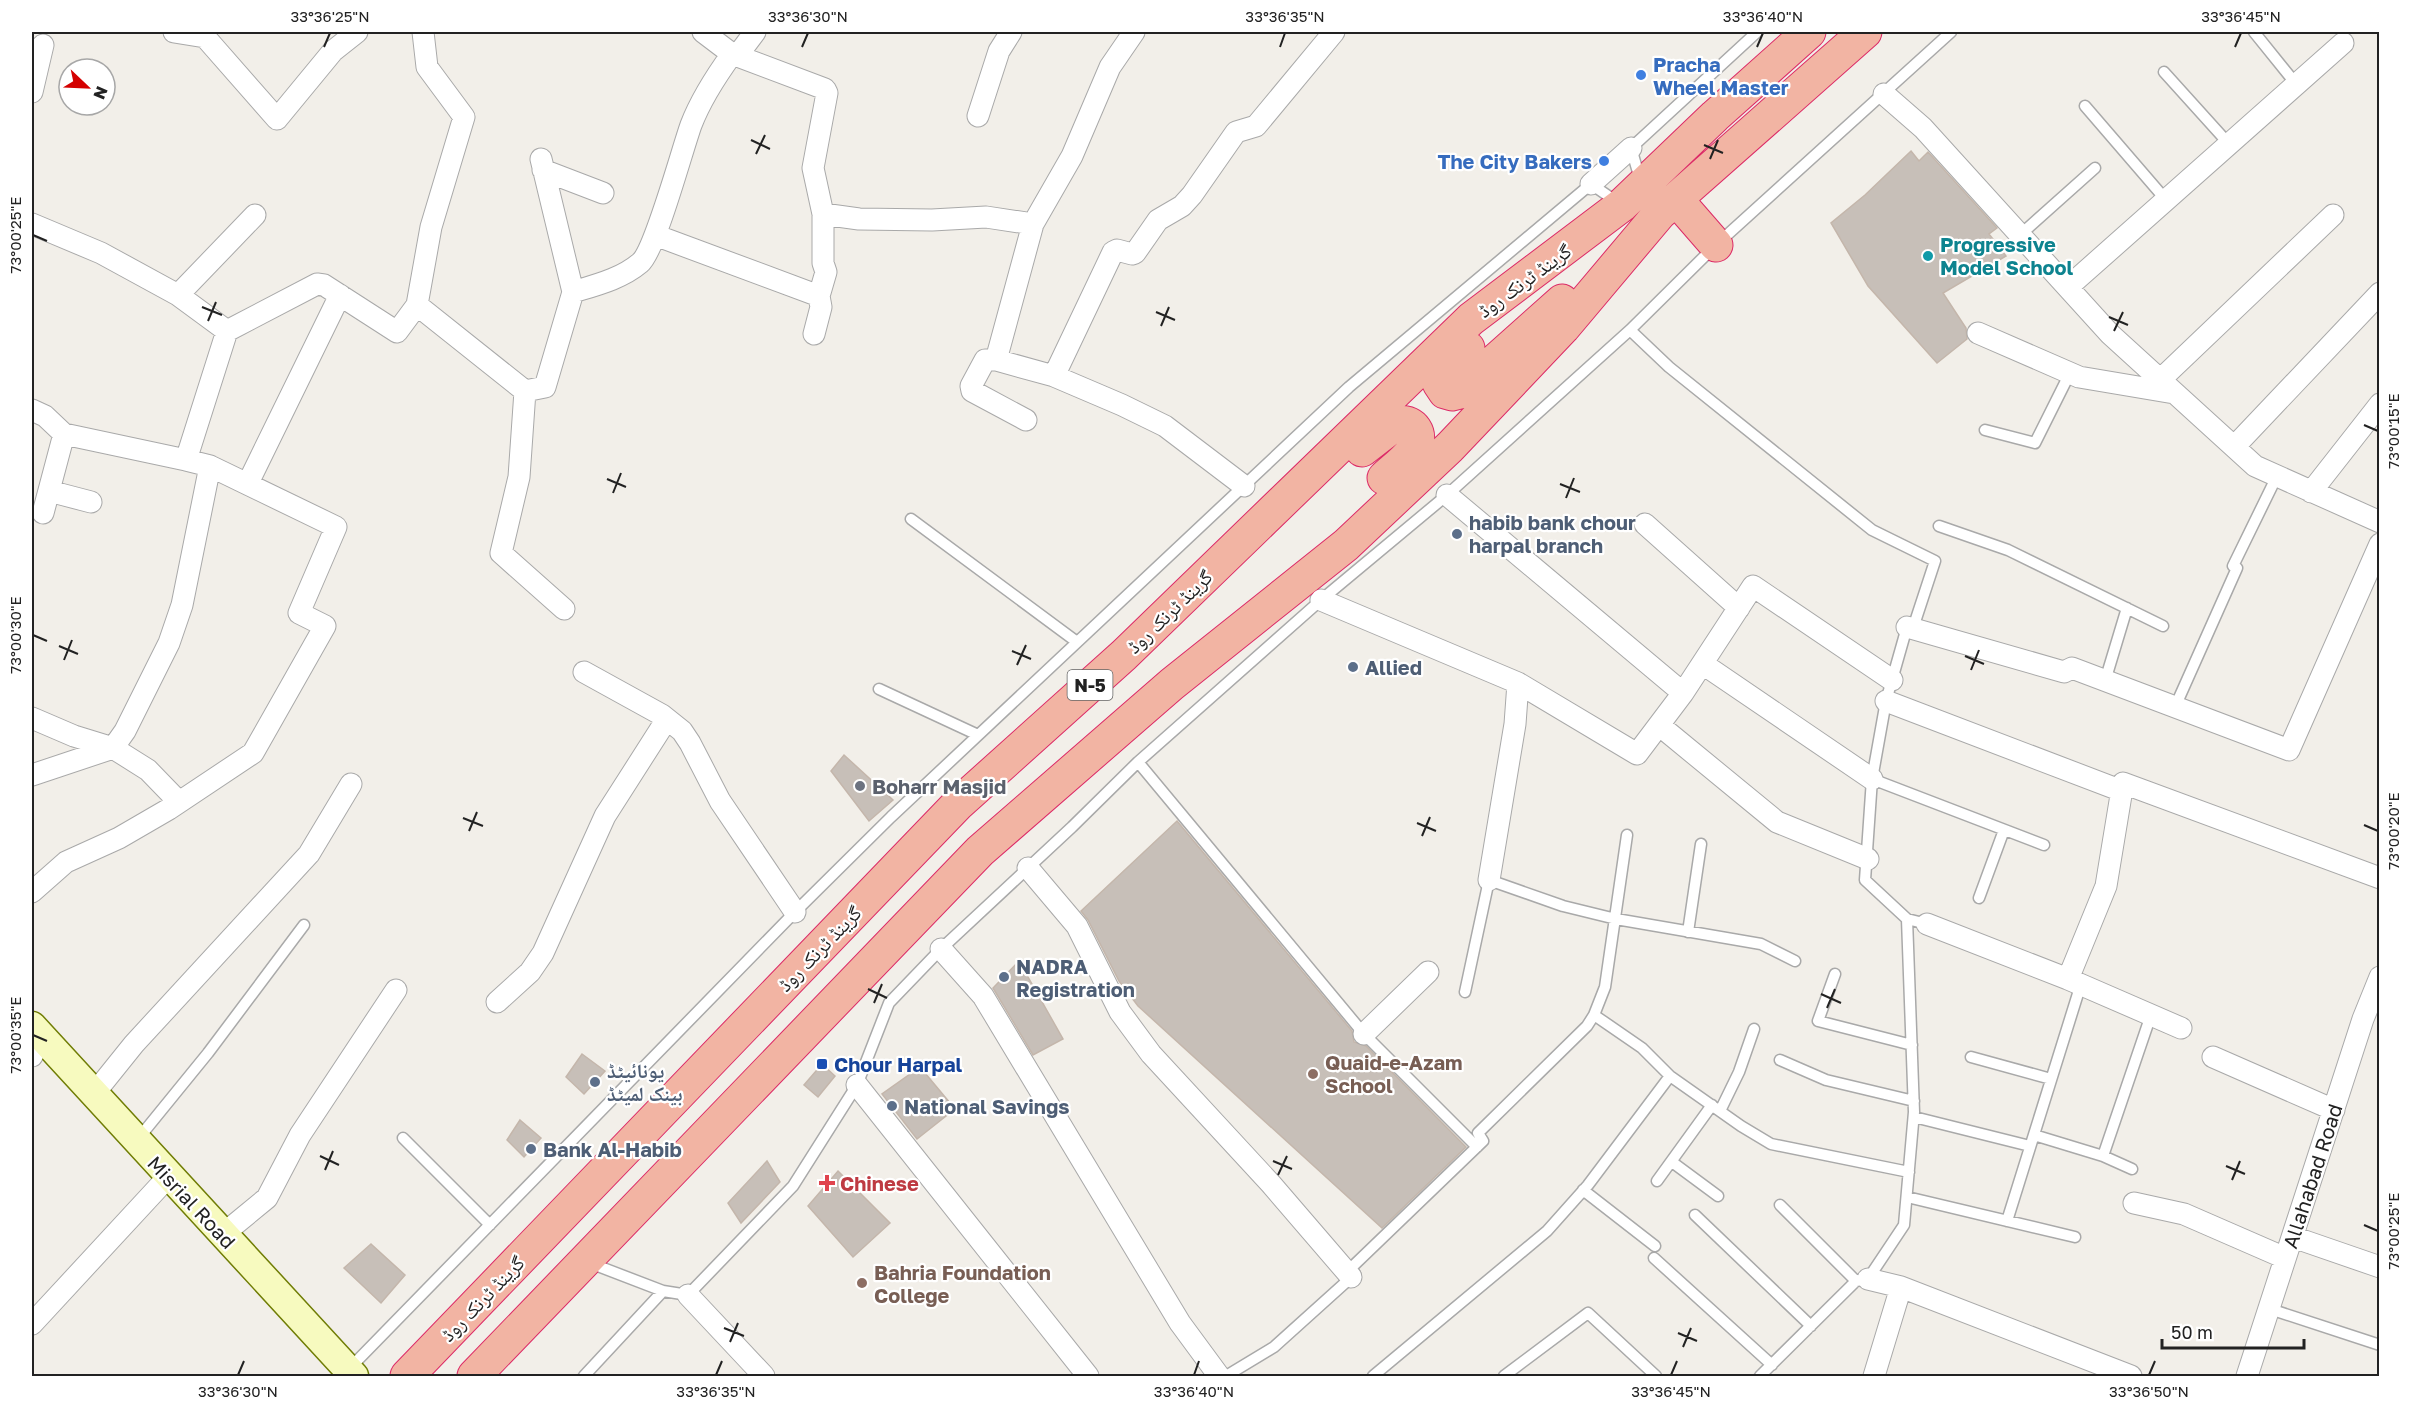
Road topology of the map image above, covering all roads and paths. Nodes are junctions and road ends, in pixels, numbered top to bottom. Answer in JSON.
{"nodes":[{"id":1,"x":174,"y":32,"type":"edge"},
{"id":2,"x":357,"y":32,"type":"edge"},
{"id":3,"x":423,"y":32,"type":"edge"},
{"id":4,"x":703,"y":32,"type":"edge"},
{"id":5,"x":755,"y":32,"type":"edge"},
{"id":6,"x":1011,"y":32,"type":"edge"},
{"id":7,"x":1134,"y":32,"type":"edge"},
{"id":8,"x":1334,"y":32,"type":"edge"},
{"id":9,"x":1757,"y":32,"type":"edge"},
{"id":10,"x":1809,"y":32,"type":"edge"},
{"id":11,"x":1865,"y":32,"type":"edge"},
{"id":12,"x":1951,"y":32,"type":"edge"},
{"id":13,"x":2254,"y":32,"type":"edge"},
{"id":14,"x":2343,"y":42,"type":"dead end"},
{"id":15,"x":43,"y":45,"type":"dead end"},
{"id":16,"x":734,"y":55,"type":"junction"},
{"id":17,"x":2164,"y":72,"type":"dead end"},
{"id":18,"x":2296,"y":84,"type":"junction"},
{"id":19,"x":32,"y":92,"type":"edge"},
{"id":20,"x":1884,"y":94,"type":"junction"},
{"id":21,"x":2085,"y":106,"type":"dead end"},
{"id":22,"x":978,"y":116,"type":"dead end"},
{"id":23,"x":2229,"y":144,"type":"junction"},
{"id":24,"x":1631,"y":148,"type":"junction"},
{"id":25,"x":2095,"y":168,"type":"dead end"},
{"id":26,"x":1591,"y":183,"type":"junction"},
{"id":27,"x":603,"y":193,"type":"dead end"},
{"id":28,"x":1632,"y":196,"type":"junction"},
{"id":29,"x":2166,"y":200,"type":"junction"},
{"id":30,"x":1667,"y":206,"type":"junction"},
{"id":31,"x":823,"y":214,"type":"junction"},
{"id":32,"x":255,"y":215,"type":"dead end"},
{"id":33,"x":2333,"y":215,"type":"dead end"},
{"id":34,"x":32,"y":224,"type":"edge"},
{"id":35,"x":1033,"y":224,"type":"junction"},
{"id":36,"x":1590,"y":232,"type":"junction"},
{"id":37,"x":655,"y":235,"type":"junction"},
{"id":38,"x":2020,"y":235,"type":"junction"},
{"id":39,"x":1716,"y":245,"type":"junction"},
{"id":40,"x":2068,"y":287,"type":"junction"},
{"id":41,"x":573,"y":292,"type":"junction"},
{"id":42,"x":2379,"y":293,"type":"edge"},
{"id":43,"x":178,"y":295,"type":"junction"},
{"id":44,"x":340,"y":295,"type":"junction"},
{"id":45,"x":819,"y":296,"type":"junction"},
{"id":46,"x":417,"y":305,"type":"junction"},
{"id":47,"x":1630,"y":330,"type":"junction"},
{"id":48,"x":227,"y":331,"type":"junction"},
{"id":49,"x":1978,"y":333,"type":"dead end"},
{"id":50,"x":814,"y":334,"type":"dead end"},
{"id":51,"x":996,"y":360,"type":"junction"},
{"id":52,"x":2070,"y":373,"type":"junction"},
{"id":53,"x":1054,"y":376,"type":"junction"},
{"id":54,"x":2168,"y":386,"type":"junction"},
{"id":55,"x":525,"y":392,"type":"junction"},
{"id":56,"x":2379,"y":404,"type":"edge"},
{"id":57,"x":32,"y":410,"type":"edge"},
{"id":58,"x":1026,"y":420,"type":"dead end"},
{"id":59,"x":1985,"y":430,"type":"dead end"},
{"id":60,"x":64,"y":434,"type":"junction"},
{"id":61,"x":2234,"y":447,"type":"junction"},
{"id":62,"x":186,"y":460,"type":"junction"},
{"id":63,"x":210,"y":466,"type":"junction"},
{"id":64,"x":2277,"y":476,"type":"junction"},
{"id":65,"x":248,"y":483,"type":"junction"},
{"id":66,"x":1244,"y":486,"type":"junction"},
{"id":67,"x":49,"y":491,"type":"junction"},
{"id":68,"x":2311,"y":492,"type":"junction"},
{"id":69,"x":1447,"y":495,"type":"junction"},
{"id":70,"x":91,"y":502,"type":"dead end"},
{"id":71,"x":43,"y":513,"type":"dead end"},
{"id":72,"x":911,"y":519,"type":"dead end"},
{"id":73,"x":2379,"y":522,"type":"edge"},
{"id":74,"x":1645,"y":524,"type":"dead end"},
{"id":75,"x":1939,"y":525,"type":"dead end"},
{"id":76,"x":2379,"y":544,"type":"edge"},
{"id":77,"x":1321,"y":600,"type":"junction"},
{"id":78,"x":1739,"y":608,"type":"junction"},
{"id":79,"x":2127,"y":608,"type":"junction"},
{"id":80,"x":564,"y":609,"type":"dead end"},
{"id":81,"x":2163,"y":626,"type":"dead end"},
{"id":82,"x":1910,"y":627,"type":"junction"},
{"id":83,"x":1077,"y":642,"type":"junction"},
{"id":84,"x":1124,"y":655,"type":"junction"},
{"id":85,"x":1702,"y":664,"type":"junction"},
{"id":86,"x":584,"y":672,"type":"dead end"},
{"id":87,"x":1892,"y":680,"type":"junction"},
{"id":88,"x":2105,"y":681,"type":"junction"},
{"id":89,"x":1518,"y":683,"type":"junction"},
{"id":90,"x":1172,"y":684,"type":"junction"},
{"id":91,"x":879,"y":689,"type":"dead end"},
{"id":92,"x":1683,"y":693,"type":"junction"},
{"id":93,"x":1886,"y":701,"type":"junction"},
{"id":94,"x":2175,"y":707,"type":"junction"},
{"id":95,"x":32,"y":718,"type":"edge"},
{"id":96,"x":667,"y":718,"type":"junction"},
{"id":97,"x":1659,"y":725,"type":"junction"},
{"id":98,"x":978,"y":735,"type":"junction"},
{"id":99,"x":113,"y":748,"type":"junction"},
{"id":100,"x":1138,"y":762,"type":"junction"},
{"id":101,"x":32,"y":775,"type":"edge"},
{"id":102,"x":1872,"y":779,"type":"junction"},
{"id":103,"x":351,"y":784,"type":"dead end"},
{"id":104,"x":2122,"y":792,"type":"junction"},
{"id":105,"x":179,"y":802,"type":"junction"},
{"id":106,"x":2004,"y":830,"type":"junction"},
{"id":107,"x":1627,"y":835,"type":"dead end"},
{"id":108,"x":1701,"y":844,"type":"dead end"},
{"id":109,"x":2044,"y":845,"type":"dead end"},
{"id":110,"x":1868,"y":859,"type":"junction"},
{"id":111,"x":1028,"y":868,"type":"junction"},
{"id":112,"x":2379,"y":878,"type":"edge"},
{"id":113,"x":1489,"y":880,"type":"junction"},
{"id":114,"x":32,"y":892,"type":"edge"},
{"id":115,"x":1979,"y":898,"type":"dead end"},
{"id":116,"x":795,"y":912,"type":"junction"},
{"id":117,"x":1616,"y":919,"type":"junction"},
{"id":118,"x":1917,"y":921,"type":"junction"},
{"id":119,"x":304,"y":925,"type":"dead end"},
{"id":120,"x":1688,"y":932,"type":"junction"},
{"id":121,"x":941,"y":949,"type":"junction"},
{"id":122,"x":1795,"y":961,"type":"dead end"},
{"id":123,"x":1428,"y":972,"type":"dead end"},
{"id":124,"x":1835,"y":974,"type":"dead end"},
{"id":125,"x":2379,"y":977,"type":"edge"},
{"id":126,"x":2075,"y":982,"type":"junction"},
{"id":127,"x":396,"y":990,"type":"dead end"},
{"id":128,"x":1465,"y":992,"type":"dead end"},
{"id":129,"x":497,"y":1002,"type":"dead end"},
{"id":130,"x":1594,"y":1015,"type":"junction"},
{"id":131,"x":2151,"y":1015,"type":"junction"},
{"id":132,"x":2371,"y":1022,"type":"edge"},
{"id":133,"x":2181,"y":1028,"type":"dead end"},
{"id":134,"x":1754,"y":1029,"type":"dead end"},
{"id":135,"x":1364,"y":1034,"type":"junction"},
{"id":136,"x":35,"y":1040,"type":"edge"},
{"id":137,"x":1912,"y":1045,"type":"junction"},
{"id":138,"x":1971,"y":1057,"type":"dead end"},
{"id":139,"x":2213,"y":1057,"type":"dead end"},
{"id":140,"x":1780,"y":1060,"type":"dead end"},
{"id":141,"x":1670,"y":1076,"type":"junction"},
{"id":142,"x":2051,"y":1079,"type":"junction"},
{"id":143,"x":857,"y":1085,"type":"junction"},
{"id":144,"x":93,"y":1095,"type":"junction"},
{"id":145,"x":1914,"y":1101,"type":"junction"},
{"id":146,"x":1716,"y":1108,"type":"junction"},
{"id":147,"x":2334,"y":1110,"type":"junction"},
{"id":148,"x":1914,"y":1117,"type":"junction"},
{"id":149,"x":403,"y":1138,"type":"dead end"},
{"id":150,"x":135,"y":1141,"type":"junction"},
{"id":151,"x":2032,"y":1141,"type":"junction"},
{"id":152,"x":1477,"y":1147,"type":"junction"},
{"id":153,"x":2103,"y":1156,"type":"junction"},
{"id":154,"x":1672,"y":1162,"type":"junction"},
{"id":155,"x":2132,"y":1169,"type":"dead end"},
{"id":156,"x":1909,"y":1172,"type":"junction"},
{"id":157,"x":168,"y":1177,"type":"junction"},
{"id":158,"x":1657,"y":1181,"type":"dead end"},
{"id":159,"x":1583,"y":1190,"type":"junction"},
{"id":160,"x":1718,"y":1196,"type":"dead end"},
{"id":161,"x":1906,"y":1197,"type":"junction"},
{"id":162,"x":2134,"y":1203,"type":"dead end"},
{"id":163,"x":1780,"y":1205,"type":"dead end"},
{"id":164,"x":1695,"y":1215,"type":"dead end"},
{"id":165,"x":2007,"y":1221,"type":"junction"},
{"id":166,"x":490,"y":1225,"type":"junction"},
{"id":167,"x":222,"y":1234,"type":"junction"},
{"id":168,"x":2075,"y":1237,"type":"dead end"},
{"id":169,"x":2293,"y":1237,"type":"junction"},
{"id":170,"x":2285,"y":1258,"type":"junction"},
{"id":171,"x":584,"y":1261,"type":"junction"},
{"id":172,"x":2379,"y":1267,"type":"edge"},
{"id":173,"x":1351,"y":1277,"type":"junction"},
{"id":174,"x":1862,"y":1280,"type":"junction"},
{"id":175,"x":1901,"y":1287,"type":"junction"},
{"id":176,"x":663,"y":1291,"type":"junction"},
{"id":177,"x":688,"y":1295,"type":"junction"},
{"id":178,"x":2270,"y":1309,"type":"junction"},
{"id":179,"x":32,"y":1324,"type":"edge"},
{"id":180,"x":1811,"y":1326,"type":"junction"},
{"id":181,"x":2379,"y":1345,"type":"edge"},
{"id":182,"x":1772,"y":1365,"type":"junction"},
{"id":183,"x":2095,"y":1370,"type":"edge"},
{"id":184,"x":348,"y":1373,"type":"edge"},
{"id":185,"x":1879,"y":1375,"type":"edge"},
{"id":186,"x":407,"y":1377,"type":"edge"},
{"id":187,"x":474,"y":1377,"type":"edge"},
{"id":188,"x":584,"y":1377,"type":"edge"},
{"id":189,"x":764,"y":1377,"type":"edge"},
{"id":190,"x":1088,"y":1377,"type":"edge"},
{"id":191,"x":1219,"y":1377,"type":"edge"},
{"id":192,"x":1226,"y":1377,"type":"edge"},
{"id":193,"x":1372,"y":1377,"type":"edge"},
{"id":194,"x":1503,"y":1377,"type":"edge"},
{"id":195,"x":1656,"y":1377,"type":"edge"},
{"id":196,"x":1760,"y":1377,"type":"edge"},
{"id":197,"x":2130,"y":1377,"type":"edge"},
{"id":198,"x":2247,"y":1377,"type":"edge"}],
"edges":[{"from":1,"to":2,"type":"street"},
{"from":3,"to":46,"type":"street"},
{"from":4,"to":16,"type":"street"},
{"from":5,"to":16,"type":"street"},
{"from":6,"to":22,"type":"street"},
{"from":7,"to":35,"type":"street"},
{"from":8,"to":53,"type":"street"},
{"from":9,"to":24,"type":"lane"},
{"from":10,"to":28,"type":"highway","name":"گرینڈ ٹرنک روڈ","number":"N-5"},
{"from":11,"to":30,"type":"highway","number":"N-5"},
{"from":12,"to":20,"type":"lane"},
{"from":13,"to":18,"type":"lane"},
{"from":14,"to":18,"type":"street"},
{"from":15,"to":19,"type":"street"},
{"from":16,"to":31,"type":"street"},
{"from":16,"to":37,"type":"street"},
{"from":17,"to":23,"type":"lane"},
{"from":18,"to":23,"type":"street"},
{"from":20,"to":38,"type":"street"},
{"from":20,"to":39,"type":"lane"},
{"from":21,"to":29,"type":"lane"},
{"from":23,"to":29,"type":"street"},
{"from":24,"to":26,"type":"street"},
{"from":24,"to":28,"type":"lane"},
{"from":25,"to":38,"type":"lane"},
{"from":26,"to":28,"type":"lane"},
{"from":26,"to":66,"type":"lane"},
{"from":27,"to":41,"type":"street"},
{"from":28,"to":36,"type":"highway","name":"گرینڈ ٹرنک روڈ","number":"N-5"},
{"from":29,"to":40,"type":"street"},
{"from":30,"to":36,"type":"highway"},
{"from":30,"to":39,"type":"highway"},
{"from":30,"to":90,"type":"highway","number":"N-5"},
{"from":31,"to":35,"type":"street"},
{"from":31,"to":45,"type":"street"},
{"from":32,"to":43,"type":"street"},
{"from":33,"to":54,"type":"street"},
{"from":34,"to":43,"type":"street"},
{"from":35,"to":51,"type":"street"},
{"from":36,"to":84,"type":"highway","name":"گرینڈ ٹرنک روڈ","number":"N-5"},
{"from":37,"to":41,"type":"street"},
{"from":37,"to":45,"type":"street"},
{"from":38,"to":40,"type":"street"},
{"from":39,"to":47,"type":"lane"},
{"from":40,"to":54,"type":"street"},
{"from":41,"to":55,"type":"street"},
{"from":42,"to":61,"type":"street"},
{"from":43,"to":48,"type":"street"},
{"from":44,"to":46,"type":"street"},
{"from":44,"to":48,"type":"street"},
{"from":44,"to":65,"type":"street"},
{"from":45,"to":50,"type":"street"},
{"from":46,"to":55,"type":"street"},
{"from":47,"to":69,"type":"lane"},
{"from":47,"to":82,"type":"lane"},
{"from":48,"to":62,"type":"street"},
{"from":49,"to":52,"type":"street"},
{"from":51,"to":53,"type":"street"},
{"from":51,"to":58,"type":"street"},
{"from":52,"to":54,"type":"street"},
{"from":52,"to":59,"type":"lane"},
{"from":53,"to":66,"type":"street"},
{"from":54,"to":61,"type":"street"},
{"from":55,"to":80,"type":"street"},
{"from":56,"to":68,"type":"street"},
{"from":57,"to":60,"type":"street"},
{"from":60,"to":62,"type":"street"},
{"from":60,"to":67,"type":"street"},
{"from":61,"to":64,"type":"street"},
{"from":62,"to":63,"type":"street"},
{"from":63,"to":65,"type":"street"},
{"from":63,"to":99,"type":"street"},
{"from":64,"to":68,"type":"street"},
{"from":64,"to":94,"type":"lane"},
{"from":65,"to":105,"type":"street"},
{"from":66,"to":83,"type":"lane"},
{"from":67,"to":70,"type":"street"},
{"from":67,"to":71,"type":"street"},
{"from":68,"to":73,"type":"street"},
{"from":69,"to":77,"type":"lane"},
{"from":69,"to":92,"type":"street"},
{"from":72,"to":83,"type":"lane"},
{"from":74,"to":78,"type":"street"},
{"from":75,"to":79,"type":"lane"},
{"from":76,"to":94,"type":"street"},
{"from":77,"to":89,"type":"street"},
{"from":77,"to":100,"type":"lane"},
{"from":78,"to":85,"type":"street"},
{"from":78,"to":87,"type":"street"},
{"from":79,"to":81,"type":"lane"},
{"from":79,"to":88,"type":"lane"},
{"from":82,"to":87,"type":"lane"},
{"from":82,"to":88,"type":"street"},
{"from":83,"to":98,"type":"lane"},
{"from":84,"to":90,"type":"highway"},
{"from":84,"to":186,"type":"highway","name":"گرینڈ ٹرنک روڈ","number":"N-5"},
{"from":85,"to":92,"type":"street"},
{"from":85,"to":102,"type":"street"},
{"from":86,"to":96,"type":"street"},
{"from":87,"to":93,"type":"lane"},
{"from":88,"to":94,"type":"street"},
{"from":89,"to":97,"type":"street"},
{"from":89,"to":113,"type":"street"},
{"from":90,"to":171,"type":"highway","number":"N-5"},
{"from":91,"to":98,"type":"lane"},
{"from":92,"to":97,"type":"street"},
{"from":93,"to":102,"type":"lane"},
{"from":93,"to":104,"type":"street"},
{"from":95,"to":99,"type":"street"},
{"from":96,"to":116,"type":"street"},
{"from":96,"to":129,"type":"street"},
{"from":97,"to":110,"type":"street"},
{"from":98,"to":116,"type":"lane"},
{"from":99,"to":101,"type":"street"},
{"from":99,"to":105,"type":"street"},
{"from":100,"to":111,"type":"lane"},
{"from":100,"to":135,"type":"lane"},
{"from":102,"to":106,"type":"lane"},
{"from":102,"to":110,"type":"lane"},
{"from":103,"to":144,"type":"street"},
{"from":104,"to":112,"type":"street"},
{"from":104,"to":126,"type":"street"},
{"from":105,"to":114,"type":"street"},
{"from":106,"to":109,"type":"lane"},
{"from":106,"to":115,"type":"lane"},
{"from":107,"to":117,"type":"lane"},
{"from":108,"to":120,"type":"lane"},
{"from":110,"to":118,"type":"lane"},
{"from":111,"to":121,"type":"lane"},
{"from":111,"to":173,"type":"street"},
{"from":113,"to":117,"type":"lane"},
{"from":113,"to":128,"type":"lane"},
{"from":116,"to":166,"type":"lane"},
{"from":117,"to":120,"type":"lane"},
{"from":117,"to":130,"type":"lane"},
{"from":118,"to":126,"type":"street"},
{"from":118,"to":137,"type":"lane"},
{"from":119,"to":150,"type":"lane"},
{"from":120,"to":122,"type":"lane"},
{"from":121,"to":143,"type":"lane"},
{"from":121,"to":191,"type":"street"},
{"from":123,"to":135,"type":"street"},
{"from":124,"to":137,"type":"lane"},
{"from":125,"to":132,"type":"street","name":"Allahabad Road"},
{"from":126,"to":131,"type":"street"},
{"from":126,"to":142,"type":"lane"},
{"from":127,"to":167,"type":"street"},
{"from":130,"to":141,"type":"lane"},
{"from":130,"to":152,"type":"lane"},
{"from":131,"to":133,"type":"street"},
{"from":131,"to":153,"type":"lane"},
{"from":132,"to":147,"type":"street","name":"Allahabad Road"},
{"from":134,"to":146,"type":"lane"},
{"from":135,"to":152,"type":"lane"},
{"from":136,"to":144,"type":"main road","name":"Misrial Road"},
{"from":137,"to":145,"type":"lane"},
{"from":138,"to":142,"type":"lane"},
{"from":139,"to":147,"type":"street"},
{"from":140,"to":145,"type":"lane"},
{"from":141,"to":146,"type":"lane"},
{"from":141,"to":159,"type":"lane"},
{"from":142,"to":151,"type":"lane"},
{"from":143,"to":177,"type":"lane"},
{"from":143,"to":190,"type":"street"},
{"from":144,"to":150,"type":"main road","name":"Misrial Road"},
{"from":145,"to":148,"type":"lane"},
{"from":146,"to":154,"type":"lane"},
{"from":146,"to":156,"type":"lane"},
{"from":147,"to":169,"type":"street","name":"Allahabad Road"},
{"from":148,"to":151,"type":"lane"},
{"from":148,"to":156,"type":"lane"},
{"from":149,"to":166,"type":"lane"},
{"from":150,"to":157,"type":"main road","name":"Misrial Road"},
{"from":151,"to":153,"type":"lane"},
{"from":151,"to":165,"type":"lane"},
{"from":152,"to":173,"type":"lane"},
{"from":153,"to":155,"type":"lane"},
{"from":154,"to":158,"type":"lane"},
{"from":154,"to":160,"type":"lane"},
{"from":156,"to":161,"type":"lane"},
{"from":157,"to":167,"type":"main road","name":"Misrial Road"},
{"from":157,"to":179,"type":"street"},
{"from":159,"to":182,"type":"lane"},
{"from":159,"to":193,"type":"lane"},
{"from":161,"to":165,"type":"lane"},
{"from":161,"to":174,"type":"lane"},
{"from":162,"to":170,"type":"street"},
{"from":163,"to":174,"type":"lane"},
{"from":164,"to":180,"type":"lane"},
{"from":165,"to":168,"type":"lane"},
{"from":166,"to":184,"type":"lane"},
{"from":167,"to":184,"type":"main road","name":"Misrial Road"},
{"from":169,"to":170,"type":"street","name":"Allahabad Road"},
{"from":169,"to":172,"type":"street"},
{"from":170,"to":178,"type":"street","name":"Allahabad Road"},
{"from":171,"to":176,"type":"lane"},
{"from":171,"to":187,"type":"highway","number":"N-5"},
{"from":173,"to":192,"type":"lane"},
{"from":174,"to":175,"type":"street"},
{"from":174,"to":180,"type":"lane"},
{"from":175,"to":183,"type":"street"},
{"from":175,"to":185,"type":"street"},
{"from":176,"to":177,"type":"lane"},
{"from":176,"to":188,"type":"lane"},
{"from":177,"to":189,"type":"street"},
{"from":178,"to":181,"type":"lane"},
{"from":178,"to":198,"type":"street","name":"Allahabad Road"},
{"from":180,"to":182,"type":"lane"},
{"from":182,"to":196,"type":"lane"},
{"from":183,"to":197,"type":"street"},
{"from":194,"to":195,"type":"lane"}]}
